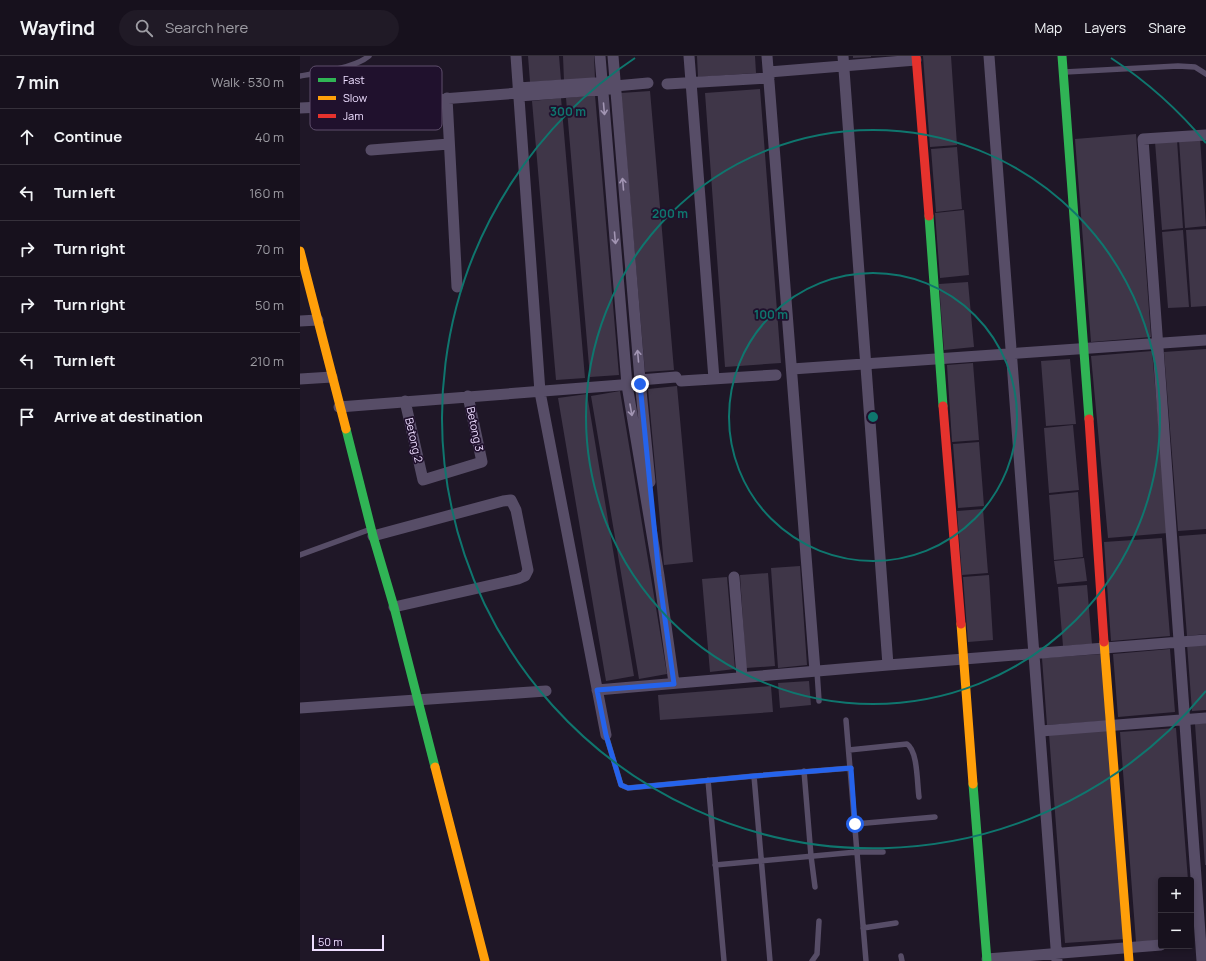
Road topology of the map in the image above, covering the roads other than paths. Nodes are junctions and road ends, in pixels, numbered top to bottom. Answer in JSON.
{"nodes":[{"id":1,"x":369,"y":56,"type":"edge"},
{"id":2,"x":516,"y":56,"type":"edge"},
{"id":3,"x":600,"y":56,"type":"edge"},
{"id":4,"x":613,"y":56,"type":"edge"},
{"id":5,"x":689,"y":56,"type":"edge"},
{"id":6,"x":767,"y":56,"type":"edge"},
{"id":7,"x":989,"y":56,"type":"edge"},
{"id":8,"x":1062,"y":56,"type":"edge"},
{"id":9,"x":916,"y":58,"type":"edge"},
{"id":10,"x":844,"y":61,"type":"edge"},
{"id":11,"x":346,"y":66,"type":"edge"},
{"id":12,"x":1064,"y":72,"type":"junction"},
{"id":13,"x":1206,"y":74,"type":"edge"},
{"id":14,"x":310,"y":75,"type":"edge"},
{"id":15,"x":769,"y":75,"type":"junction"},
{"id":16,"x":300,"y":76,"type":"edge"},
{"id":17,"x":648,"y":83,"type":"dead end"},
{"id":18,"x":691,"y":83,"type":"junction"},
{"id":19,"x":667,"y":84,"type":"dead end"},
{"id":20,"x":615,"y":85,"type":"junction"},
{"id":21,"x":603,"y":86,"type":"junction"},
{"id":22,"x":519,"y":92,"type":"junction"},
{"id":23,"x":442,"y":98,"type":"edge"},
{"id":24,"x":447,"y":98,"type":"junction"},
{"id":25,"x":300,"y":108,"type":"edge"},
{"id":26,"x":310,"y":108,"type":"edge"},
{"id":27,"x":1206,"y":135,"type":"edge"},
{"id":28,"x":449,"y":144,"type":"junction"},
{"id":29,"x":371,"y":150,"type":"dead end"},
{"id":30,"x":300,"y":251,"type":"edge"},
{"id":31,"x":458,"y":287,"type":"dead end"},
{"id":32,"x":318,"y":320,"type":"junction"},
{"id":33,"x":300,"y":321,"type":"edge"},
{"id":34,"x":1206,"y":340,"type":"edge"},
{"id":35,"x":1158,"y":344,"type":"junction"},
{"id":36,"x":1084,"y":347,"type":"junction"},
{"id":37,"x":1011,"y":353,"type":"junction"},
{"id":38,"x":940,"y":358,"type":"junction"},
{"id":39,"x":866,"y":364,"type":"junction"},
{"id":40,"x":792,"y":369,"type":"junction"},
{"id":41,"x":776,"y":375,"type":"dead end"},
{"id":42,"x":332,"y":377,"type":"junction"},
{"id":43,"x":300,"y":379,"type":"edge"},
{"id":44,"x":714,"y":379,"type":"junction"},
{"id":45,"x":640,"y":380,"type":"junction"},
{"id":46,"x":626,"y":381,"type":"junction"},
{"id":47,"x":540,"y":388,"type":"junction"},
{"id":48,"x":468,"y":396,"type":"junction"},
{"id":49,"x":405,"y":402,"type":"junction"},
{"id":50,"x":339,"y":407,"type":"junction"},
{"id":51,"x":422,"y":480,"type":"joint"},
{"id":52,"x":372,"y":533,"type":"junction"},
{"id":53,"x":300,"y":555,"type":"edge"},
{"id":54,"x":659,"y":576,"type":"junction"},
{"id":55,"x":734,"y":577,"type":"dead end"},
{"id":56,"x":394,"y":607,"type":"junction"},
{"id":57,"x":1206,"y":640,"type":"edge"},
{"id":58,"x":1179,"y":643,"type":"junction"},
{"id":59,"x":1104,"y":649,"type":"junction"},
{"id":60,"x":1035,"y":654,"type":"junction"},
{"id":61,"x":963,"y":659,"type":"junction"},
{"id":62,"x":888,"y":665,"type":"junction"},
{"id":63,"x":816,"y":671,"type":"junction"},
{"id":64,"x":742,"y":677,"type":"junction"},
{"id":65,"x":674,"y":684,"type":"junction"},
{"id":66,"x":597,"y":690,"type":"junction"},
{"id":67,"x":546,"y":691,"type":"dead end"},
{"id":68,"x":418,"y":700,"type":"junction"},
{"id":69,"x":819,"y":701,"type":"dead end"},
{"id":70,"x":300,"y":708,"type":"edge"},
{"id":71,"x":1206,"y":718,"type":"edge"},
{"id":72,"x":1185,"y":719,"type":"junction"},
{"id":73,"x":846,"y":720,"type":"dead end"},
{"id":74,"x":1110,"y":725,"type":"junction"},
{"id":75,"x":1041,"y":731,"type":"junction"},
{"id":76,"x":606,"y":735,"type":"joint"},
{"id":77,"x":849,"y":750,"type":"junction"},
{"id":78,"x":851,"y":768,"type":"junction"},
{"id":79,"x":804,"y":771,"type":"junction"},
{"id":80,"x":754,"y":776,"type":"junction"},
{"id":81,"x":708,"y":780,"type":"junction"},
{"id":82,"x":919,"y":797,"type":"dead end"},
{"id":83,"x":935,"y":816,"type":"dead end"},
{"id":84,"x":855,"y":824,"type":"junction"},
{"id":85,"x":857,"y":852,"type":"junction"},
{"id":86,"x":883,"y":852,"type":"dead end"},
{"id":87,"x":811,"y":856,"type":"junction"},
{"id":88,"x":761,"y":861,"type":"junction"},
{"id":89,"x":716,"y":865,"type":"junction"},
{"id":90,"x":815,"y":887,"type":"dead end"},
{"id":91,"x":819,"y":921,"type":"dead end"},
{"id":92,"x":896,"y":923,"type":"dead end"},
{"id":93,"x":863,"y":928,"type":"junction"},
{"id":94,"x":1199,"y":942,"type":"edge"},
{"id":95,"x":1158,"y":945,"type":"edge"},
{"id":96,"x":1128,"y":948,"type":"junction"},
{"id":97,"x":1057,"y":957,"type":"edge"},
{"id":98,"x":987,"y":960,"type":"edge"},
{"id":99,"x":485,"y":961,"type":"edge"},
{"id":100,"x":724,"y":961,"type":"edge"},
{"id":101,"x":770,"y":961,"type":"edge"},
{"id":102,"x":812,"y":961,"type":"edge"},
{"id":103,"x":866,"y":961,"type":"edge"},
{"id":104,"x":1129,"y":961,"type":"edge"},
{"id":105,"x":1202,"y":961,"type":"edge"}],
"edges":[{"from":1,"to":11,"type":"lane"},
{"from":2,"to":22,"type":"street"},
{"from":3,"to":21,"type":"street"},
{"from":4,"to":20,"type":"street"},
{"from":5,"to":18,"type":"street"},
{"from":6,"to":15,"type":"street"},
{"from":7,"to":37,"type":"street"},
{"from":8,"to":12,"type":"street"},
{"from":9,"to":10,"type":"street"},
{"from":9,"to":38,"type":"street"},
{"from":10,"to":15,"type":"street"},
{"from":10,"to":39,"type":"street"},
{"from":12,"to":13,"type":"lane"},
{"from":12,"to":36,"type":"street"},
{"from":14,"to":16,"type":"lane"},
{"from":15,"to":18,"type":"street"},
{"from":15,"to":40,"type":"street"},
{"from":17,"to":20,"type":"street"},
{"from":18,"to":19,"type":"street"},
{"from":18,"to":44,"type":"street"},
{"from":20,"to":21,"type":"street"},
{"from":45,"to":20,"type":"street","one_way":true},
{"from":21,"to":22,"type":"street"},
{"from":21,"to":46,"type":"street","one_way":true},
{"from":22,"to":24,"type":"street"},
{"from":22,"to":47,"type":"street"},
{"from":23,"to":24,"type":"street"},
{"from":24,"to":28,"type":"street"},
{"from":25,"to":26,"type":"street"},
{"from":27,"to":35,"type":"street"},
{"from":28,"to":29,"type":"street"},
{"from":28,"to":31,"type":"street"},
{"from":30,"to":32,"type":"street"},
{"from":32,"to":33,"type":"street"},
{"from":32,"to":42,"type":"street"},
{"from":34,"to":35,"type":"street"},
{"from":35,"to":36,"type":"street"},
{"from":35,"to":58,"type":"street"},
{"from":36,"to":37,"type":"street"},
{"from":36,"to":59,"type":"street"},
{"from":37,"to":38,"type":"street"},
{"from":37,"to":60,"type":"street"},
{"from":38,"to":39,"type":"street"},
{"from":38,"to":61,"type":"street"},
{"from":39,"to":40,"type":"street"},
{"from":39,"to":62,"type":"street"},
{"from":40,"to":63,"type":"street"},
{"from":41,"to":44,"type":"street"},
{"from":42,"to":43,"type":"street"},
{"from":42,"to":50,"type":"street"},
{"from":44,"to":45,"type":"street"},
{"from":45,"to":46,"type":"street"},
{"from":45,"to":54,"type":"street"},
{"from":46,"to":47,"type":"street"},
{"from":46,"to":54,"type":"street","one_way":true},
{"from":47,"to":48,"type":"street"},
{"from":47,"to":66,"type":"street"},
{"from":48,"to":49,"type":"street"},
{"from":48,"to":51,"type":"street","name":"Betong 3"},
{"from":49,"to":50,"type":"street"},
{"from":49,"to":51,"type":"street","name":"Betong 2"},
{"from":50,"to":52,"type":"street"},
{"from":52,"to":53,"type":"lane"},
{"from":52,"to":56,"type":"street"},
{"from":52,"to":56,"type":"street"},
{"from":54,"to":65,"type":"street"},
{"from":55,"to":64,"type":"street"},
{"from":56,"to":68,"type":"street"},
{"from":57,"to":58,"type":"street"},
{"from":58,"to":59,"type":"street"},
{"from":58,"to":72,"type":"street"},
{"from":59,"to":60,"type":"street"},
{"from":59,"to":74,"type":"street"},
{"from":60,"to":61,"type":"street"},
{"from":60,"to":75,"type":"street"},
{"from":61,"to":62,"type":"street"},
{"from":61,"to":98,"type":"street"},
{"from":62,"to":63,"type":"street"},
{"from":63,"to":64,"type":"street"},
{"from":63,"to":69,"type":"lane"},
{"from":64,"to":65,"type":"street"},
{"from":65,"to":66,"type":"street"},
{"from":66,"to":76,"type":"street"},
{"from":67,"to":68,"type":"street"},
{"from":68,"to":70,"type":"street"},
{"from":68,"to":99,"type":"street"},
{"from":71,"to":72,"type":"street"},
{"from":72,"to":74,"type":"street"},
{"from":72,"to":94,"type":"street"},
{"from":73,"to":77,"type":"lane"},
{"from":74,"to":75,"type":"street"},
{"from":74,"to":96,"type":"street"},
{"from":75,"to":97,"type":"street"},
{"from":76,"to":81,"type":"lane"},
{"from":77,"to":78,"type":"lane"},
{"from":77,"to":82,"type":"lane"},
{"from":78,"to":79,"type":"lane"},
{"from":78,"to":84,"type":"lane"},
{"from":79,"to":80,"type":"lane"},
{"from":79,"to":87,"type":"lane"},
{"from":80,"to":81,"type":"lane"},
{"from":80,"to":88,"type":"lane"},
{"from":81,"to":89,"type":"lane"},
{"from":83,"to":84,"type":"lane"},
{"from":84,"to":85,"type":"lane"},
{"from":85,"to":86,"type":"lane"},
{"from":85,"to":87,"type":"lane"},
{"from":85,"to":93,"type":"lane"},
{"from":87,"to":88,"type":"lane"},
{"from":87,"to":90,"type":"lane"},
{"from":88,"to":89,"type":"lane"},
{"from":88,"to":101,"type":"lane"},
{"from":89,"to":100,"type":"lane"},
{"from":91,"to":102,"type":"lane"},
{"from":92,"to":93,"type":"lane"},
{"from":93,"to":103,"type":"lane"},
{"from":94,"to":105,"type":"street"},
{"from":95,"to":96,"type":"street"},
{"from":96,"to":97,"type":"street"},
{"from":96,"to":104,"type":"street"},
{"from":97,"to":98,"type":"street"}]}
